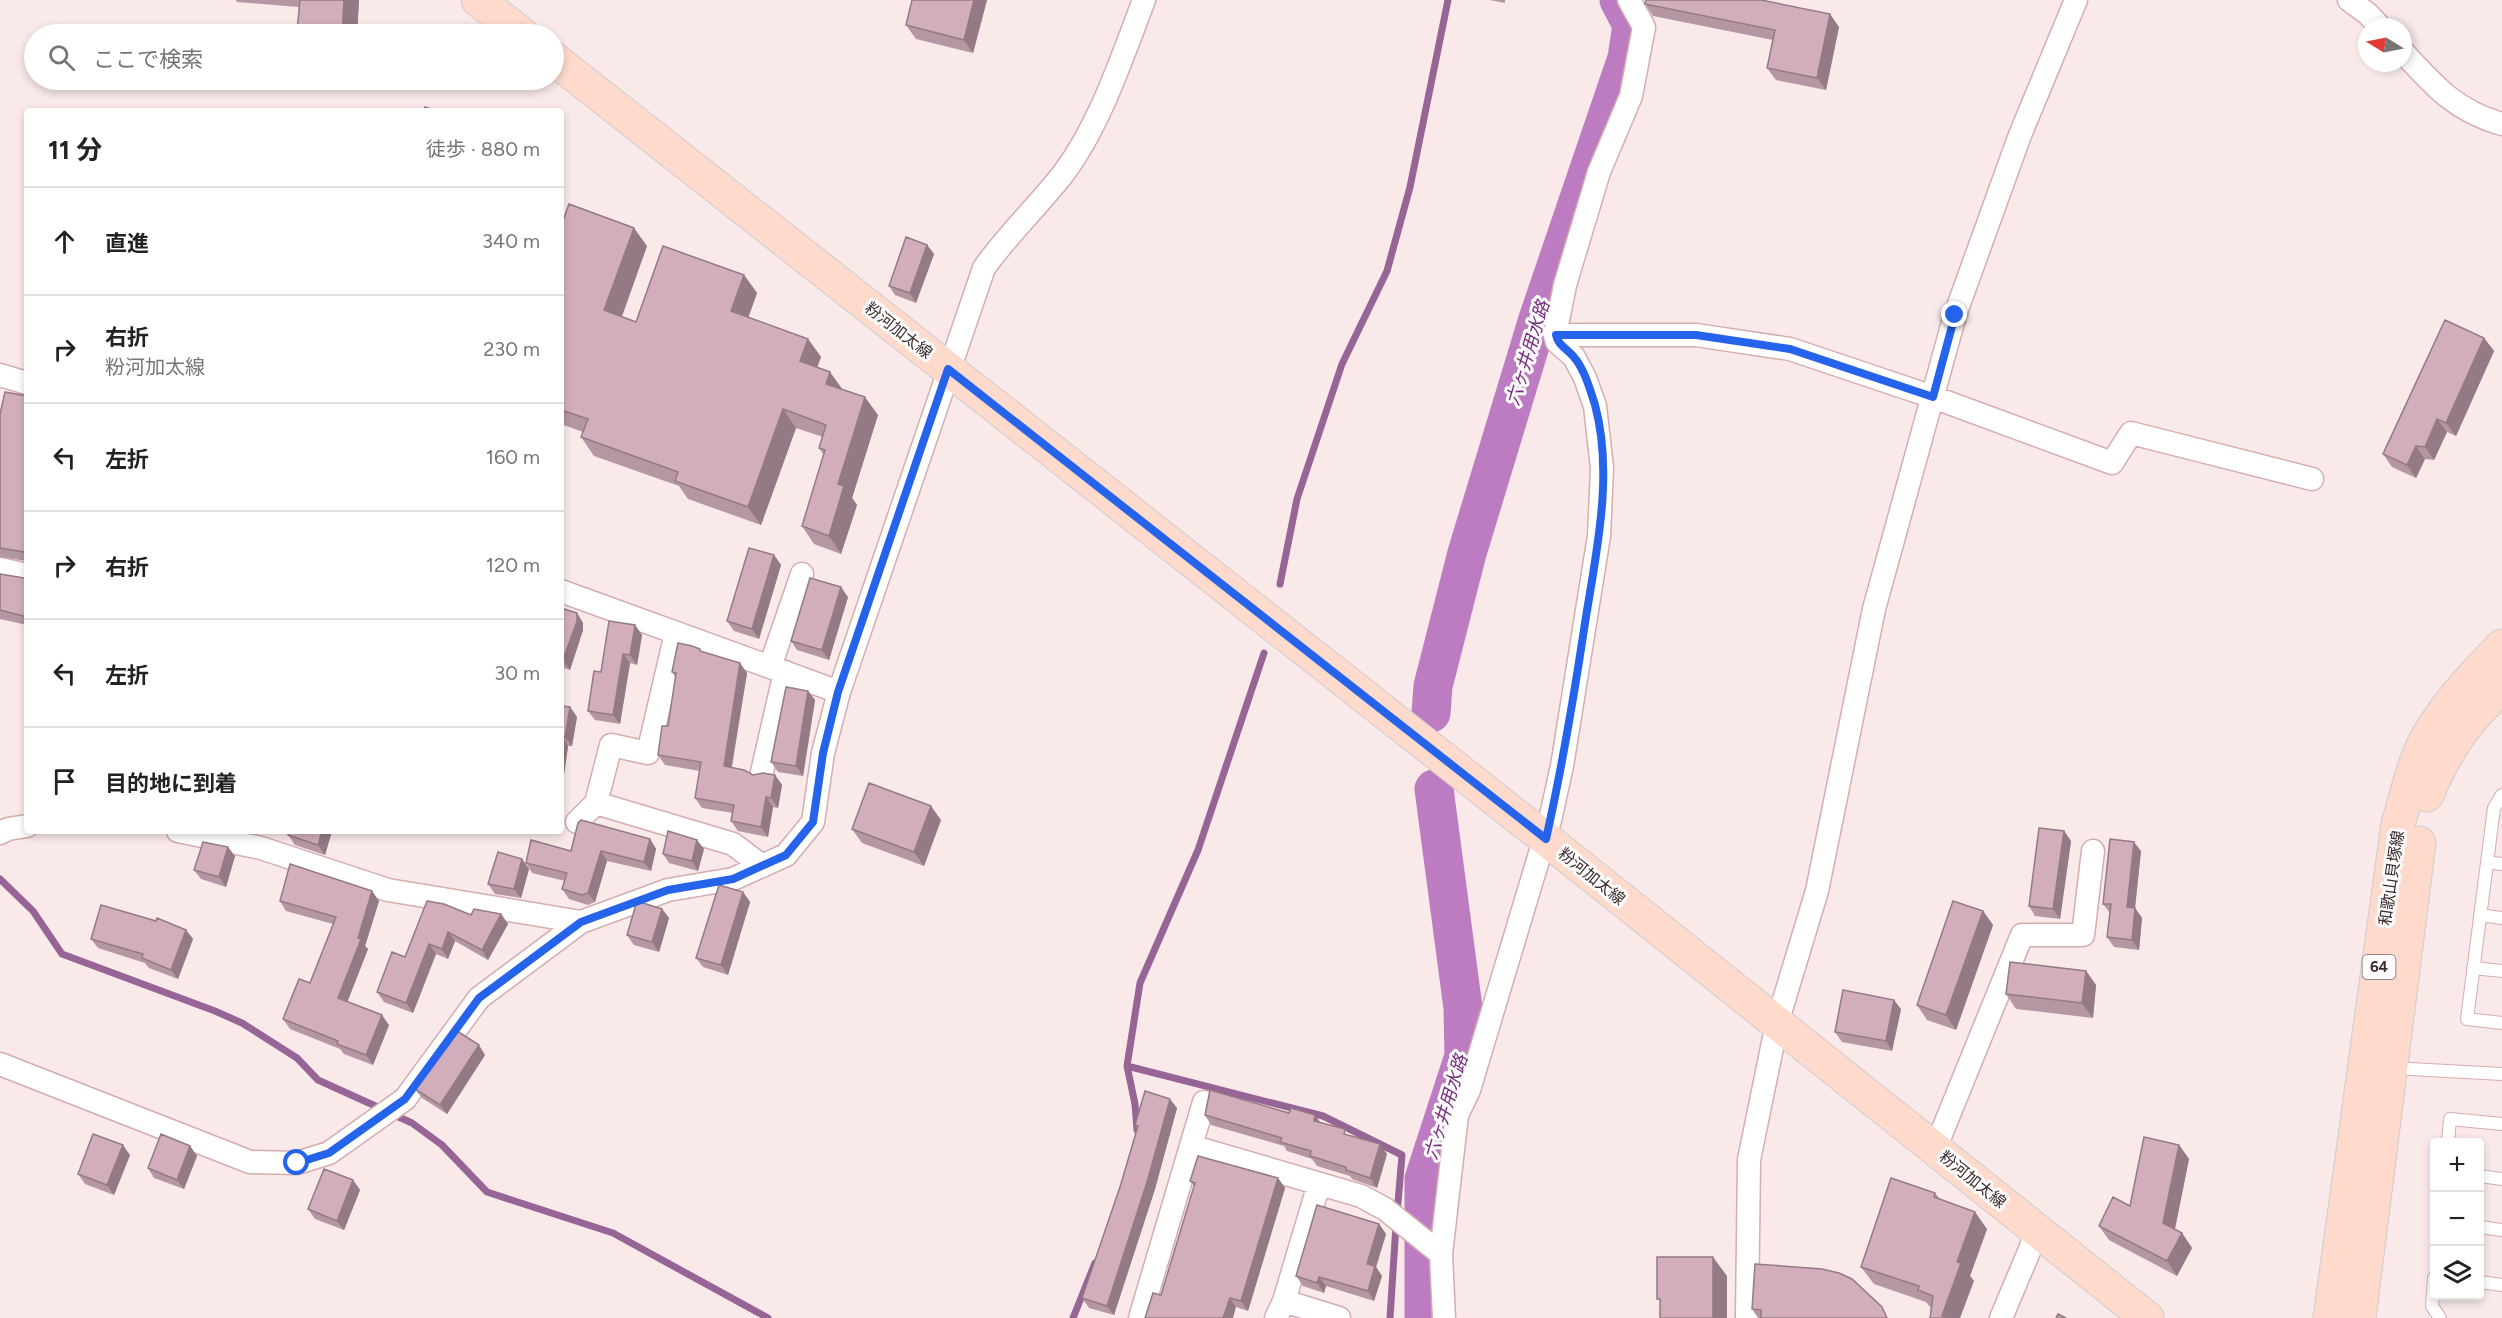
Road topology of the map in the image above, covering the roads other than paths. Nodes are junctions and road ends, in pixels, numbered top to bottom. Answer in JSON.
{"nodes":[{"id":1,"x":478,"y":0,"type":"edge"},
{"id":2,"x":1144,"y":0,"type":"edge"},
{"id":3,"x":1629,"y":0,"type":"edge"},
{"id":4,"x":2076,"y":0,"type":"edge"},
{"id":5,"x":2349,"y":0,"type":"edge"},
{"id":6,"x":2372,"y":18,"type":"edge"},
{"id":7,"x":509,"y":24,"type":"edge"},
{"id":8,"x":2412,"y":62,"type":"edge"},
{"id":9,"x":564,"y":67,"type":"edge"},
{"id":10,"x":2502,"y":124,"type":"edge"},
{"id":11,"x":1556,"y":335,"type":"junction"},
{"id":12,"x":948,"y":369,"type":"junction"},
{"id":13,"x":0,"y":375,"type":"edge"},
{"id":14,"x":24,"y":382,"type":"edge"},
{"id":15,"x":1933,"y":397,"type":"junction"},
{"id":16,"x":2312,"y":479,"type":"dead end"},
{"id":17,"x":0,"y":569,"type":"edge"},
{"id":18,"x":24,"y":574,"type":"edge"},
{"id":19,"x":802,"y":574,"type":"dead end"},
{"id":20,"x":564,"y":592,"type":"edge"},
{"id":21,"x":676,"y":633,"type":"junction"},
{"id":22,"x":2502,"y":646,"type":"edge"},
{"id":23,"x":777,"y":670,"type":"junction"},
{"id":24,"x":2502,"y":687,"type":"edge"},
{"id":25,"x":838,"y":692,"type":"junction"},
{"id":26,"x":762,"y":771,"type":"edge"},
{"id":27,"x":2502,"y":795,"type":"edge"},
{"id":28,"x":597,"y":802,"type":"junction"},
{"id":29,"x":2498,"y":808,"type":"edge"},
{"id":30,"x":577,"y":822,"type":"edge"},
{"id":31,"x":24,"y":826,"type":"edge"},
{"id":32,"x":0,"y":833,"type":"edge"},
{"id":33,"x":193,"y":834,"type":"edge"},
{"id":34,"x":1546,"y":839,"type":"junction"},
{"id":35,"x":2093,"y":851,"type":"dead end"},
{"id":36,"x":2487,"y":862,"type":"junction"},
{"id":37,"x":2502,"y":864,"type":"edge"},
{"id":38,"x":762,"y":866,"type":"junction"},
{"id":39,"x":2480,"y":915,"type":"junction"},
{"id":40,"x":2502,"y":918,"type":"edge"},
{"id":41,"x":581,"y":922,"type":"junction"},
{"id":42,"x":2474,"y":968,"type":"junction"},
{"id":43,"x":2502,"y":971,"type":"edge"},
{"id":44,"x":1777,"y":1023,"type":"junction"},
{"id":45,"x":2502,"y":1023,"type":"edge"},
{"id":46,"x":0,"y":1064,"type":"edge"},
{"id":47,"x":2378,"y":1068,"type":"junction"},
{"id":48,"x":2502,"y":1074,"type":"edge"},
{"id":49,"x":1204,"y":1102,"type":"dead end"},
{"id":50,"x":2502,"y":1124,"type":"edge"},
{"id":51,"x":2448,"y":1138,"type":"edge"},
{"id":52,"x":1191,"y":1146,"type":"junction"},
{"id":53,"x":1935,"y":1149,"type":"junction"},
{"id":54,"x":2484,"y":1177,"type":"edge"},
{"id":55,"x":2502,"y":1179,"type":"edge"},
{"id":56,"x":1319,"y":1184,"type":"junction"},
{"id":57,"x":2484,"y":1228,"type":"edge"},
{"id":58,"x":2036,"y":1229,"type":"junction"},
{"id":59,"x":2502,"y":1230,"type":"edge"},
{"id":60,"x":1441,"y":1254,"type":"junction"},
{"id":61,"x":2484,"y":1283,"type":"edge"},
{"id":62,"x":2502,"y":1285,"type":"edge"},
{"id":63,"x":2432,"y":1300,"type":"edge"},
{"id":64,"x":1280,"y":1310,"type":"edge"},
{"id":65,"x":1140,"y":1318,"type":"edge"},
{"id":66,"x":1339,"y":1318,"type":"edge"},
{"id":67,"x":1444,"y":1318,"type":"edge"},
{"id":68,"x":1748,"y":1318,"type":"edge"},
{"id":69,"x":2001,"y":1318,"type":"edge"},
{"id":70,"x":2147,"y":1318,"type":"edge"},
{"id":71,"x":2330,"y":1318,"type":"edge"},
{"id":72,"x":2359,"y":1318,"type":"edge"},
{"id":73,"x":2440,"y":1318,"type":"edge"}],
"edges":[{"from":1,"to":7,"type":"main road"},
{"from":2,"to":12,"type":"street"},
{"from":3,"to":11,"type":"street"},
{"from":4,"to":15,"type":"street"},
{"from":5,"to":6,"type":"street"},
{"from":8,"to":10,"type":"street"},
{"from":9,"to":12,"type":"main road","name":"粉河加太線"},
{"from":11,"to":15,"type":"street"},
{"from":11,"to":34,"type":"street"},
{"from":12,"to":25,"type":"street"},
{"from":12,"to":34,"type":"main road","name":"粉河加太線"},
{"from":13,"to":14,"type":"street"},
{"from":15,"to":16,"type":"street"},
{"from":15,"to":44,"type":"street"},
{"from":17,"to":18,"type":"street"},
{"from":19,"to":23,"type":"street"},
{"from":20,"to":21,"type":"street"},
{"from":21,"to":23,"type":"street"},
{"from":21,"to":28,"type":"street"},
{"from":22,"to":47,"type":"main road","name":"和歌山貝塚線","number":"64"},
{"from":23,"to":25,"type":"street"},
{"from":23,"to":26,"type":"street"},
{"from":24,"to":47,"type":"main road","name":"和歌山貝塚線","number":"64"},
{"from":25,"to":38,"type":"street"},
{"from":27,"to":29,"type":"lane"},
{"from":28,"to":30,"type":"street"},
{"from":28,"to":38,"type":"street"},
{"from":29,"to":36,"type":"lane"},
{"from":31,"to":32,"type":"street"},
{"from":33,"to":41,"type":"street"},
{"from":34,"to":44,"type":"main road","name":"粉河加太線"},
{"from":34,"to":60,"type":"street"},
{"from":35,"to":53,"type":"street"},
{"from":36,"to":37,"type":"lane"},
{"from":36,"to":39,"type":"lane"},
{"from":38,"to":41,"type":"street"},
{"from":39,"to":40,"type":"lane"},
{"from":39,"to":42,"type":"lane"},
{"from":41,"to":46,"type":"street"},
{"from":42,"to":43,"type":"lane"},
{"from":42,"to":45,"type":"lane"},
{"from":44,"to":53,"type":"main road","name":"粉河加太線"},
{"from":44,"to":68,"type":"street"},
{"from":47,"to":48,"type":"lane"},
{"from":47,"to":71,"type":"main road","name":"和歌山貝塚線","number":"64"},
{"from":47,"to":72,"type":"main road","name":"和歌山貝塚線","number":"64"},
{"from":49,"to":52,"type":"street"},
{"from":50,"to":51,"type":"lane"},
{"from":52,"to":56,"type":"street"},
{"from":52,"to":65,"type":"street"},
{"from":53,"to":58,"type":"main road","name":"粉河加太線"},
{"from":54,"to":55,"type":"lane"},
{"from":56,"to":60,"type":"street"},
{"from":56,"to":64,"type":"street"},
{"from":57,"to":59,"type":"lane"},
{"from":58,"to":69,"type":"street"},
{"from":58,"to":70,"type":"main road","name":"粉河加太線"},
{"from":60,"to":67,"type":"street"},
{"from":61,"to":62,"type":"lane"},
{"from":63,"to":73,"type":"lane"},
{"from":64,"to":66,"type":"street"}]}
